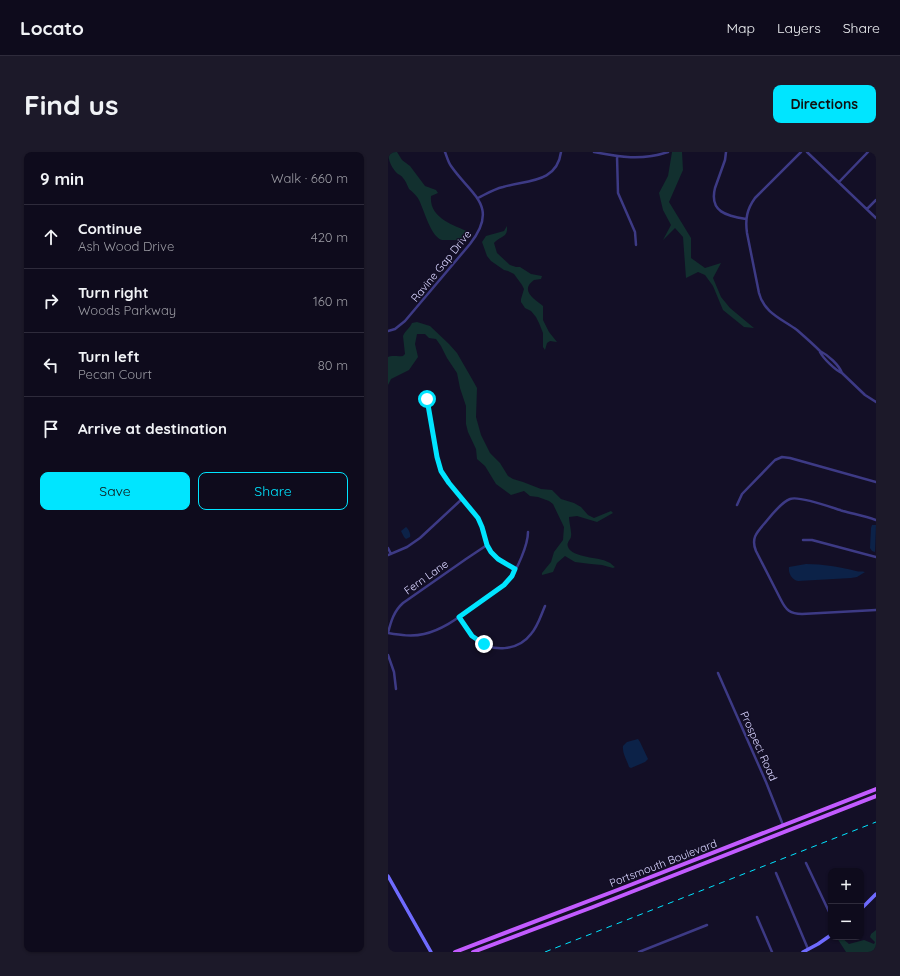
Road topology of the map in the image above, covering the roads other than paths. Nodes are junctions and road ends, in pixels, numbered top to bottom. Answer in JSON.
{"nodes":[{"id":1,"x":445,"y":152,"type":"edge"},
{"id":2,"x":561,"y":152,"type":"edge"},
{"id":3,"x":594,"y":152,"type":"edge"},
{"id":4,"x":668,"y":152,"type":"edge"},
{"id":5,"x":726,"y":152,"type":"edge"},
{"id":6,"x":801,"y":152,"type":"edge"},
{"id":7,"x":807,"y":152,"type":"edge"},
{"id":8,"x":868,"y":152,"type":"edge"},
{"id":9,"x":617,"y":156,"type":"junction"},
{"id":10,"x":839,"y":182,"type":"junction"},
{"id":11,"x":478,"y":198,"type":"junction"},
{"id":12,"x":876,"y":200,"type":"edge"},
{"id":13,"x":867,"y":209,"type":"junction"},
{"id":14,"x":876,"y":218,"type":"edge"},
{"id":15,"x":746,"y":219,"type":"junction"},
{"id":16,"x":636,"y":245,"type":"dead end"},
{"id":17,"x":388,"y":331,"type":"edge"},
{"id":18,"x":427,"y":399,"type":"dead end"},
{"id":19,"x":876,"y":402,"type":"edge"},
{"id":20,"x":876,"y":482,"type":"edge"},
{"id":21,"x":462,"y":499,"type":"junction"},
{"id":22,"x":737,"y":505,"type":"dead end"},
{"id":23,"x":876,"y":520,"type":"edge"},
{"id":24,"x":528,"y":532,"type":"dead end"},
{"id":25,"x":803,"y":540,"type":"dead end"},
{"id":26,"x":487,"y":545,"type":"junction"},
{"id":27,"x":388,"y":548,"type":"edge"},
{"id":28,"x":390,"y":555,"type":"edge"},
{"id":29,"x":876,"y":557,"type":"edge"},
{"id":30,"x":515,"y":569,"type":"junction"},
{"id":31,"x":545,"y":606,"type":"dead end"},
{"id":32,"x":876,"y":610,"type":"edge"},
{"id":33,"x":459,"y":617,"type":"junction"},
{"id":34,"x":388,"y":633,"type":"edge"},
{"id":35,"x":388,"y":654,"type":"edge"},
{"id":36,"x":718,"y":674,"type":"dead end"},
{"id":37,"x":396,"y":688,"type":"dead end"},
{"id":38,"x":876,"y":789,"type":"edge"},
{"id":39,"x":876,"y":796,"type":"edge"},
{"id":40,"x":855,"y":797,"type":"junction"},
{"id":41,"x":857,"y":803,"type":"junction"},
{"id":42,"x":782,"y":826,"type":"junction"},
{"id":43,"x":784,"y":832,"type":"junction"},
{"id":44,"x":707,"y":856,"type":"junction"},
{"id":45,"x":710,"y":861,"type":"junction"},
{"id":46,"x":806,"y":863,"type":"dead end"},
{"id":47,"x":776,"y":873,"type":"dead end"},
{"id":48,"x":388,"y":876,"type":"edge"},
{"id":49,"x":640,"y":881,"type":"junction"},
{"id":50,"x":643,"y":887,"type":"junction"},
{"id":51,"x":876,"y":894,"type":"edge"},
{"id":52,"x":864,"y":906,"type":"edge"},
{"id":53,"x":828,"y":910,"type":"edge"},
{"id":54,"x":757,"y":917,"type":"dead end"},
{"id":55,"x":707,"y":925,"type":"dead end"},
{"id":56,"x":828,"y":937,"type":"edge"},
{"id":57,"x":808,"y":949,"type":"junction"},
{"id":58,"x":431,"y":952,"type":"edge"},
{"id":59,"x":455,"y":952,"type":"edge"},
{"id":60,"x":473,"y":952,"type":"edge"},
{"id":61,"x":639,"y":952,"type":"edge"},
{"id":62,"x":772,"y":952,"type":"edge"},
{"id":63,"x":803,"y":952,"type":"edge"}],
"edges":[{"from":1,"to":11,"type":"street","name":"Ravine Gap Drive"},
{"from":2,"to":11,"type":"street"},
{"from":3,"to":9,"type":"street"},
{"from":4,"to":9,"type":"street"},
{"from":5,"to":15,"type":"street"},
{"from":6,"to":15,"type":"street"},
{"from":7,"to":10,"type":"street"},
{"from":8,"to":10,"type":"street"},
{"from":9,"to":16,"type":"street"},
{"from":10,"to":13,"type":"street"},
{"from":11,"to":17,"type":"street","name":"Ravine Gap Drive"},
{"from":12,"to":13,"type":"street"},
{"from":13,"to":14,"type":"street"},
{"from":15,"to":19,"type":"street"},
{"from":18,"to":21,"type":"street"},
{"from":20,"to":22,"type":"street"},
{"from":21,"to":26,"type":"street"},
{"from":21,"to":28,"type":"street"},
{"from":23,"to":32,"type":"street"},
{"from":24,"to":30,"type":"street"},
{"from":25,"to":29,"type":"street"},
{"from":26,"to":30,"type":"street"},
{"from":26,"to":34,"type":"street","name":"Fern Lane"},
{"from":27,"to":28,"type":"street"},
{"from":30,"to":33,"type":"street"},
{"from":31,"to":33,"type":"street"},
{"from":33,"to":34,"type":"street"},
{"from":35,"to":37,"type":"street"},
{"from":36,"to":42,"type":"street","name":"Prospect Road"},
{"from":38,"to":40,"type":"main road","name":"Portsmouth Boulevard"},
{"from":39,"to":41,"type":"main road","name":"Portsmouth Boulevard"},
{"from":40,"to":41,"type":"street"},
{"from":40,"to":42,"type":"main road","name":"Portsmouth Boulevard"},
{"from":41,"to":43,"type":"main road","name":"Portsmouth Boulevard"},
{"from":42,"to":43,"type":"street","name":"Prospect Road"},
{"from":42,"to":44,"type":"main road","name":"Portsmouth Boulevard"},
{"from":43,"to":45,"type":"main road","name":"Portsmouth Boulevard"},
{"from":44,"to":45,"type":"street"},
{"from":44,"to":49,"type":"main road","name":"Portsmouth Boulevard"},
{"from":45,"to":50,"type":"main road","name":"Portsmouth Boulevard"},
{"from":46,"to":53,"type":"street"},
{"from":47,"to":57,"type":"street"},
{"from":48,"to":58,"type":"main road"},
{"from":49,"to":50,"type":"street"},
{"from":49,"to":59,"type":"main road","name":"Portsmouth Boulevard"},
{"from":50,"to":60,"type":"main road","name":"Portsmouth Boulevard"},
{"from":51,"to":52,"type":"main road"},
{"from":54,"to":62,"type":"street"},
{"from":55,"to":61,"type":"street"},
{"from":56,"to":57,"type":"main road"},
{"from":57,"to":63,"type":"main road"}]}
